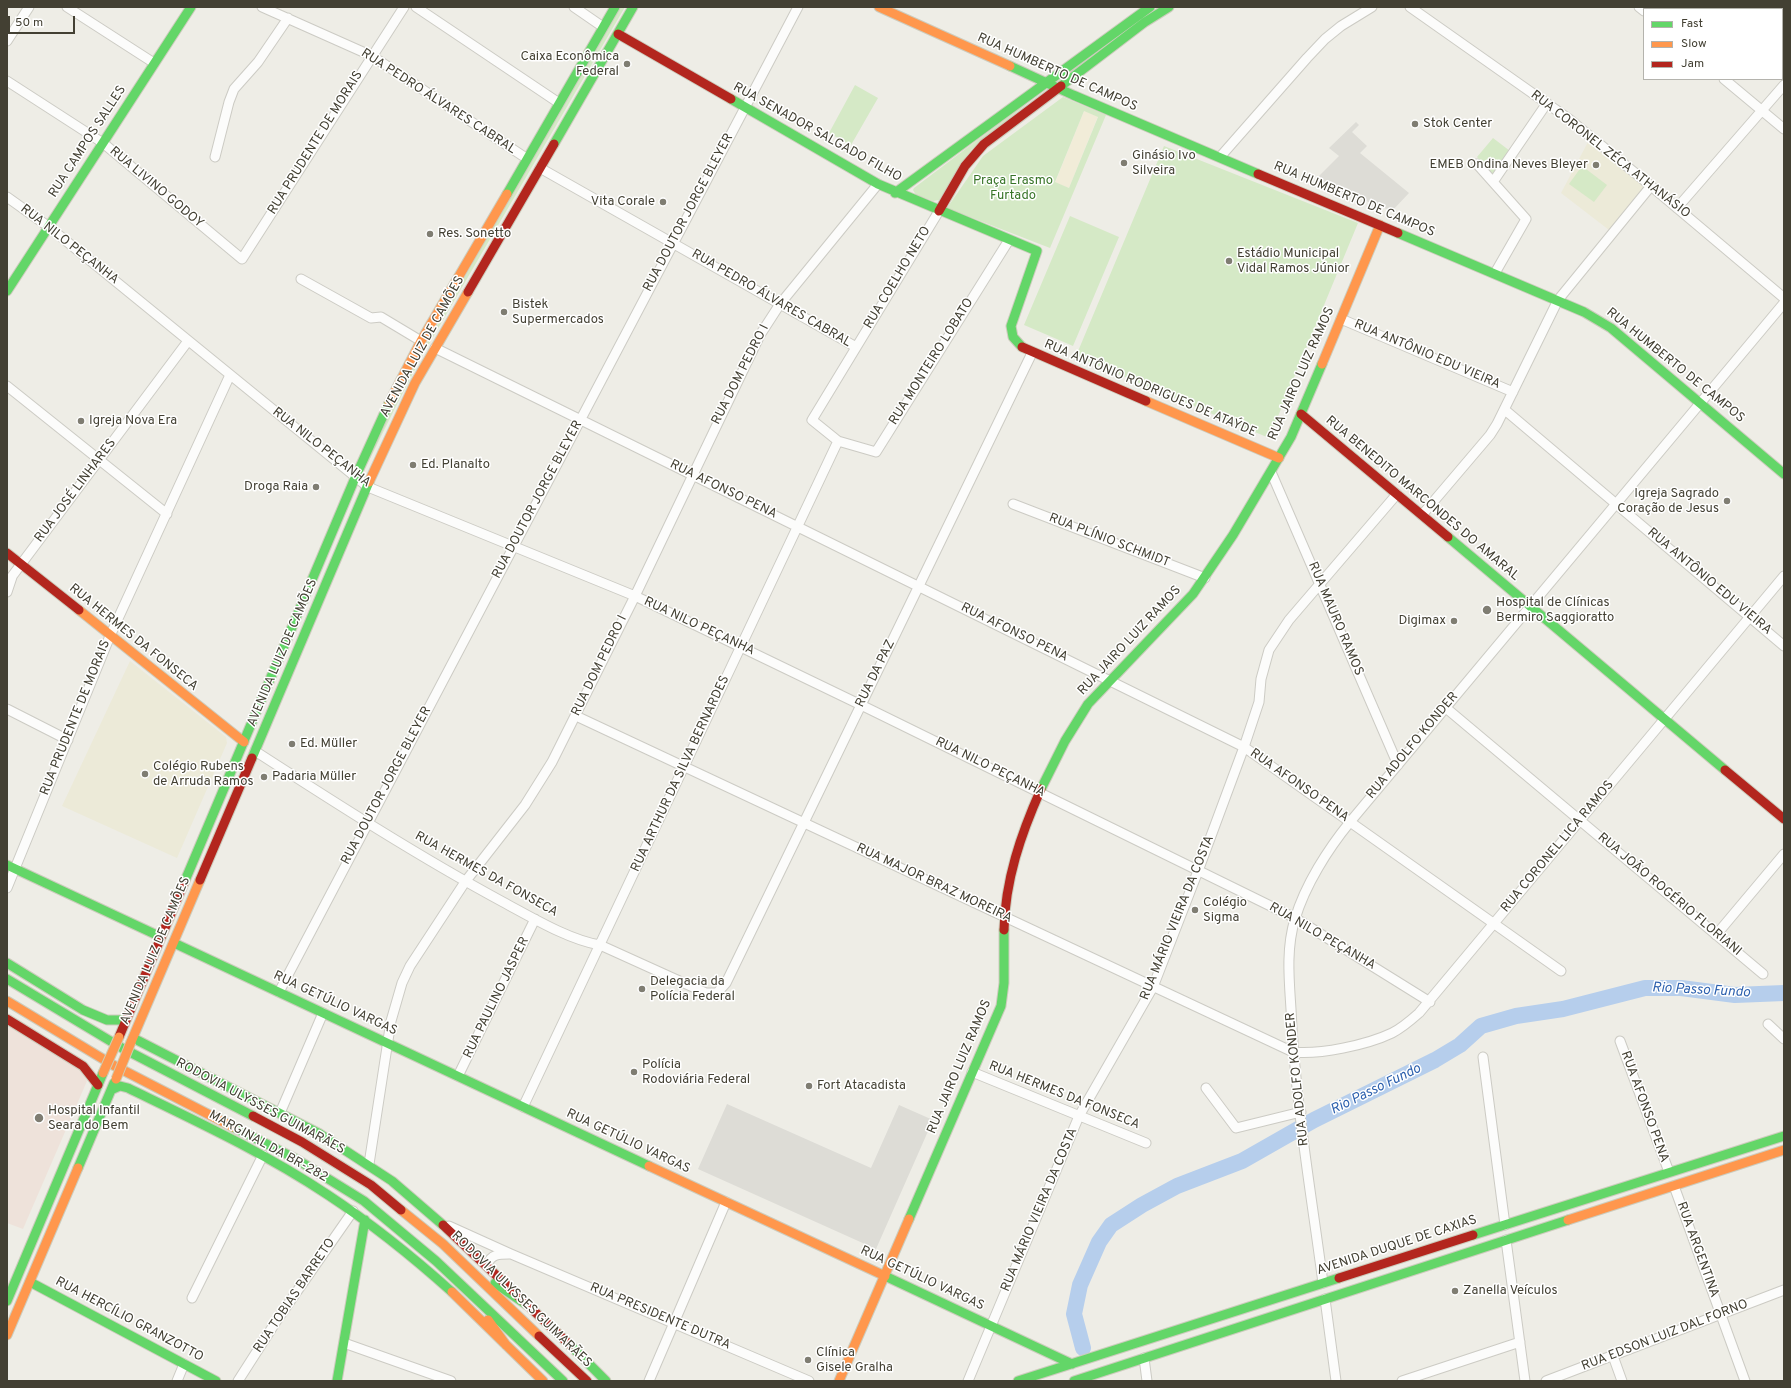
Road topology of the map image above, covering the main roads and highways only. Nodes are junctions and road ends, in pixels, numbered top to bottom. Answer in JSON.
{"nodes":[{"id":1,"x":191,"y":7,"type":"edge"},
{"id":2,"x":615,"y":7,"type":"edge"},
{"id":3,"x":633,"y":7,"type":"edge"},
{"id":4,"x":879,"y":7,"type":"edge"},
{"id":5,"x":1149,"y":7,"type":"edge"},
{"id":6,"x":1169,"y":7,"type":"edge"},
{"id":7,"x":618,"y":34,"type":"junction"},
{"id":8,"x":1045,"y":83,"type":"junction"},
{"id":9,"x":1057,"y":88,"type":"junction"},
{"id":10,"x":896,"y":193,"type":"junction"},
{"id":11,"x":939,"y":211,"type":"junction"},
{"id":12,"x":1380,"y":225,"type":"junction"},
{"id":13,"x":7,"y":291,"type":"edge"},
{"id":14,"x":1032,"y":353,"type":"joint"},
{"id":15,"x":1301,"y":414,"type":"junction"},
{"id":16,"x":1280,"y":458,"type":"junction"},
{"id":17,"x":1784,"y":474,"type":"edge"},
{"id":18,"x":7,"y":553,"type":"edge"},
{"id":19,"x":244,"y":742,"type":"junction"},
{"id":20,"x":1784,"y":819,"type":"edge"},
{"id":21,"x":11,"y":867,"type":"edge"},
{"id":22,"x":161,"y":937,"type":"junction"},
{"id":23,"x":174,"y":943,"type":"junction"},
{"id":24,"x":7,"y":962,"type":"edge"},
{"id":25,"x":7,"y":979,"type":"edge"},
{"id":26,"x":7,"y":1001,"type":"edge"},
{"id":27,"x":7,"y":1019,"type":"edge"},
{"id":28,"x":126,"y":1020,"type":"junction"},
{"id":29,"x":132,"y":1040,"type":"junction"},
{"id":30,"x":98,"y":1085,"type":"junction"},
{"id":31,"x":111,"y":1090,"type":"junction"},
{"id":32,"x":1784,"y":1136,"type":"edge"},
{"id":33,"x":1784,"y":1150,"type":"edge"},
{"id":34,"x":365,"y":1220,"type":"junction"},
{"id":35,"x":37,"y":1230,"type":"junction"},
{"id":36,"x":36,"y":1266,"type":"junction"},
{"id":37,"x":468,"y":1268,"type":"junction"},
{"id":38,"x":885,"y":1276,"type":"junction"},
{"id":39,"x":11,"y":1279,"type":"edge"},
{"id":40,"x":30,"y":1282,"type":"junction"},
{"id":41,"x":466,"y":1289,"type":"junction"},
{"id":42,"x":7,"y":1301,"type":"edge"},
{"id":43,"x":527,"y":1304,"type":"junction"},
{"id":44,"x":7,"y":1307,"type":"edge"},
{"id":45,"x":7,"y":1335,"type":"edge"},
{"id":46,"x":506,"y":1345,"type":"junction"},
{"id":47,"x":1072,"y":1364,"type":"junction"},
{"id":48,"x":216,"y":1381,"type":"edge"},
{"id":49,"x":337,"y":1381,"type":"edge"},
{"id":50,"x":543,"y":1381,"type":"edge"},
{"id":51,"x":563,"y":1381,"type":"edge"},
{"id":52,"x":587,"y":1381,"type":"edge"},
{"id":53,"x":606,"y":1381,"type":"edge"},
{"id":54,"x":839,"y":1381,"type":"edge"},
{"id":55,"x":1018,"y":1381,"type":"edge"},
{"id":56,"x":1074,"y":1381,"type":"edge"}],
"edges":[{"from":1,"to":13,"type":"main road","name":"RUA CAMPOS SALLES"},
{"from":2,"to":19,"type":"main road","name":"AVENIDA LUIZ DE CAMÕES"},
{"from":3,"to":7,"type":"main road","name":"AVENIDA LUIZ DE CAMÕES"},
{"from":4,"to":8,"type":"main road","name":"RUA HUMBERTO DE CAMPOS"},
{"from":5,"to":8,"type":"main road"},
{"from":6,"to":9,"type":"main road"},
{"from":7,"to":10,"type":"main road","name":"RUA SENADOR SALGADO FILHO"},
{"from":7,"to":23,"type":"main road","name":"AVENIDA LUIZ DE CAMÕES"},
{"from":8,"to":9,"type":"main road","name":"RUA HUMBERTO DE CAMPOS"},
{"from":8,"to":10,"type":"main road"},
{"from":9,"to":11,"type":"main road"},
{"from":9,"to":12,"type":"main road","name":"RUA HUMBERTO DE CAMPOS"},
{"from":10,"to":11,"type":"main road","name":"RUA SENADOR SALGADO FILHO"},
{"from":11,"to":14,"type":"main road","name":"RUA SENADOR SALGADO FILHO"},
{"from":12,"to":15,"type":"main road","name":"RUA JAIRO LUIZ RAMOS"},
{"from":12,"to":17,"type":"main road","name":"RUA HUMBERTO DE CAMPOS"},
{"from":14,"to":16,"type":"main road","name":"RUA ANTÔNIO RODRIGUES DE ATAÝDE"},
{"from":15,"to":16,"type":"main road","name":"RUA JAIRO LUIZ RAMOS"},
{"from":15,"to":20,"type":"main road","name":"RUA BENEDITO MARCONDES DO AMARAL"},
{"from":16,"to":38,"type":"main road","name":"RUA JAIRO LUIZ RAMOS"},
{"from":18,"to":19,"type":"main road","name":"RUA HERMES DA FONSECA"},
{"from":19,"to":22,"type":"main road","name":"AVENIDA LUIZ DE CAMÕES"},
{"from":21,"to":22,"type":"main road","name":"RUA GETÚLIO VARGAS"},
{"from":22,"to":23,"type":"main road","name":"RUA GETÚLIO VARGAS"},
{"from":22,"to":28,"type":"main road","name":"AVENIDA LUIZ DE CAMÕES"},
{"from":23,"to":29,"type":"main road","name":"AVENIDA LUIZ DE CAMÕES"},
{"from":23,"to":38,"type":"main road","name":"RUA GETÚLIO VARGAS"},
{"from":24,"to":28,"type":"main road"},
{"from":25,"to":37,"type":"main road","name":"RODOVIA ULYSSES GUIMARÃES"},
{"from":26,"to":41,"type":"main road"},
{"from":27,"to":30,"type":"main road"},
{"from":28,"to":30,"type":"main road","name":"AVENIDA LUIZ DE CAMÕES","bridge":true},
{"from":29,"to":31,"type":"main road","name":"AVENIDA LUIZ DE CAMÕES","bridge":true},
{"from":29,"to":43,"type":"main road"},
{"from":30,"to":35,"type":"main road","name":"AVENIDA LUIZ DE CAMÕES"},
{"from":31,"to":34,"type":"main road","name":"MARGINAL DA BR-282"},
{"from":31,"to":36,"type":"main road","name":"AVENIDA LUIZ DE CAMÕES"},
{"from":32,"to":47,"type":"main road","name":"AVENIDA DUQUE DE CAXIAS"},
{"from":33,"to":56,"type":"main road"},
{"from":34,"to":46,"type":"main road","name":"MARGINAL DA BR-282"},
{"from":34,"to":49,"type":"main road"},
{"from":35,"to":36,"type":"main road"},
{"from":35,"to":39,"type":"main road","name":"AVENIDA LUIZ DE CAMÕES"},
{"from":36,"to":40,"type":"main road","name":"AVENIDA LUIZ DE CAMÕES"},
{"from":37,"to":43,"type":"main road"},
{"from":37,"to":52,"type":"main road","name":"RODOVIA ULYSSES GUIMARÃES"},
{"from":38,"to":47,"type":"main road","name":"RUA GETÚLIO VARGAS"},
{"from":38,"to":54,"type":"main road","name":"RUA JAIRO LUIZ RAMOS"},
{"from":39,"to":42,"type":"main road","name":"AVENIDA LUIZ DE CAMÕES"},
{"from":40,"to":44,"type":"main road"},
{"from":40,"to":45,"type":"main road","name":"AVENIDA LUIZ DE CAMÕES"},
{"from":40,"to":48,"type":"main road","name":"RUA HERCÍLIO GRANZOTTO"},
{"from":41,"to":46,"type":"main road"},
{"from":41,"to":51,"type":"main road"},
{"from":43,"to":53,"type":"main road"},
{"from":46,"to":50,"type":"main road","name":"MARGINAL DA BR-282"},
{"from":47,"to":55,"type":"main road","name":"AVENIDA DUQUE DE CAXIAS"}]}
